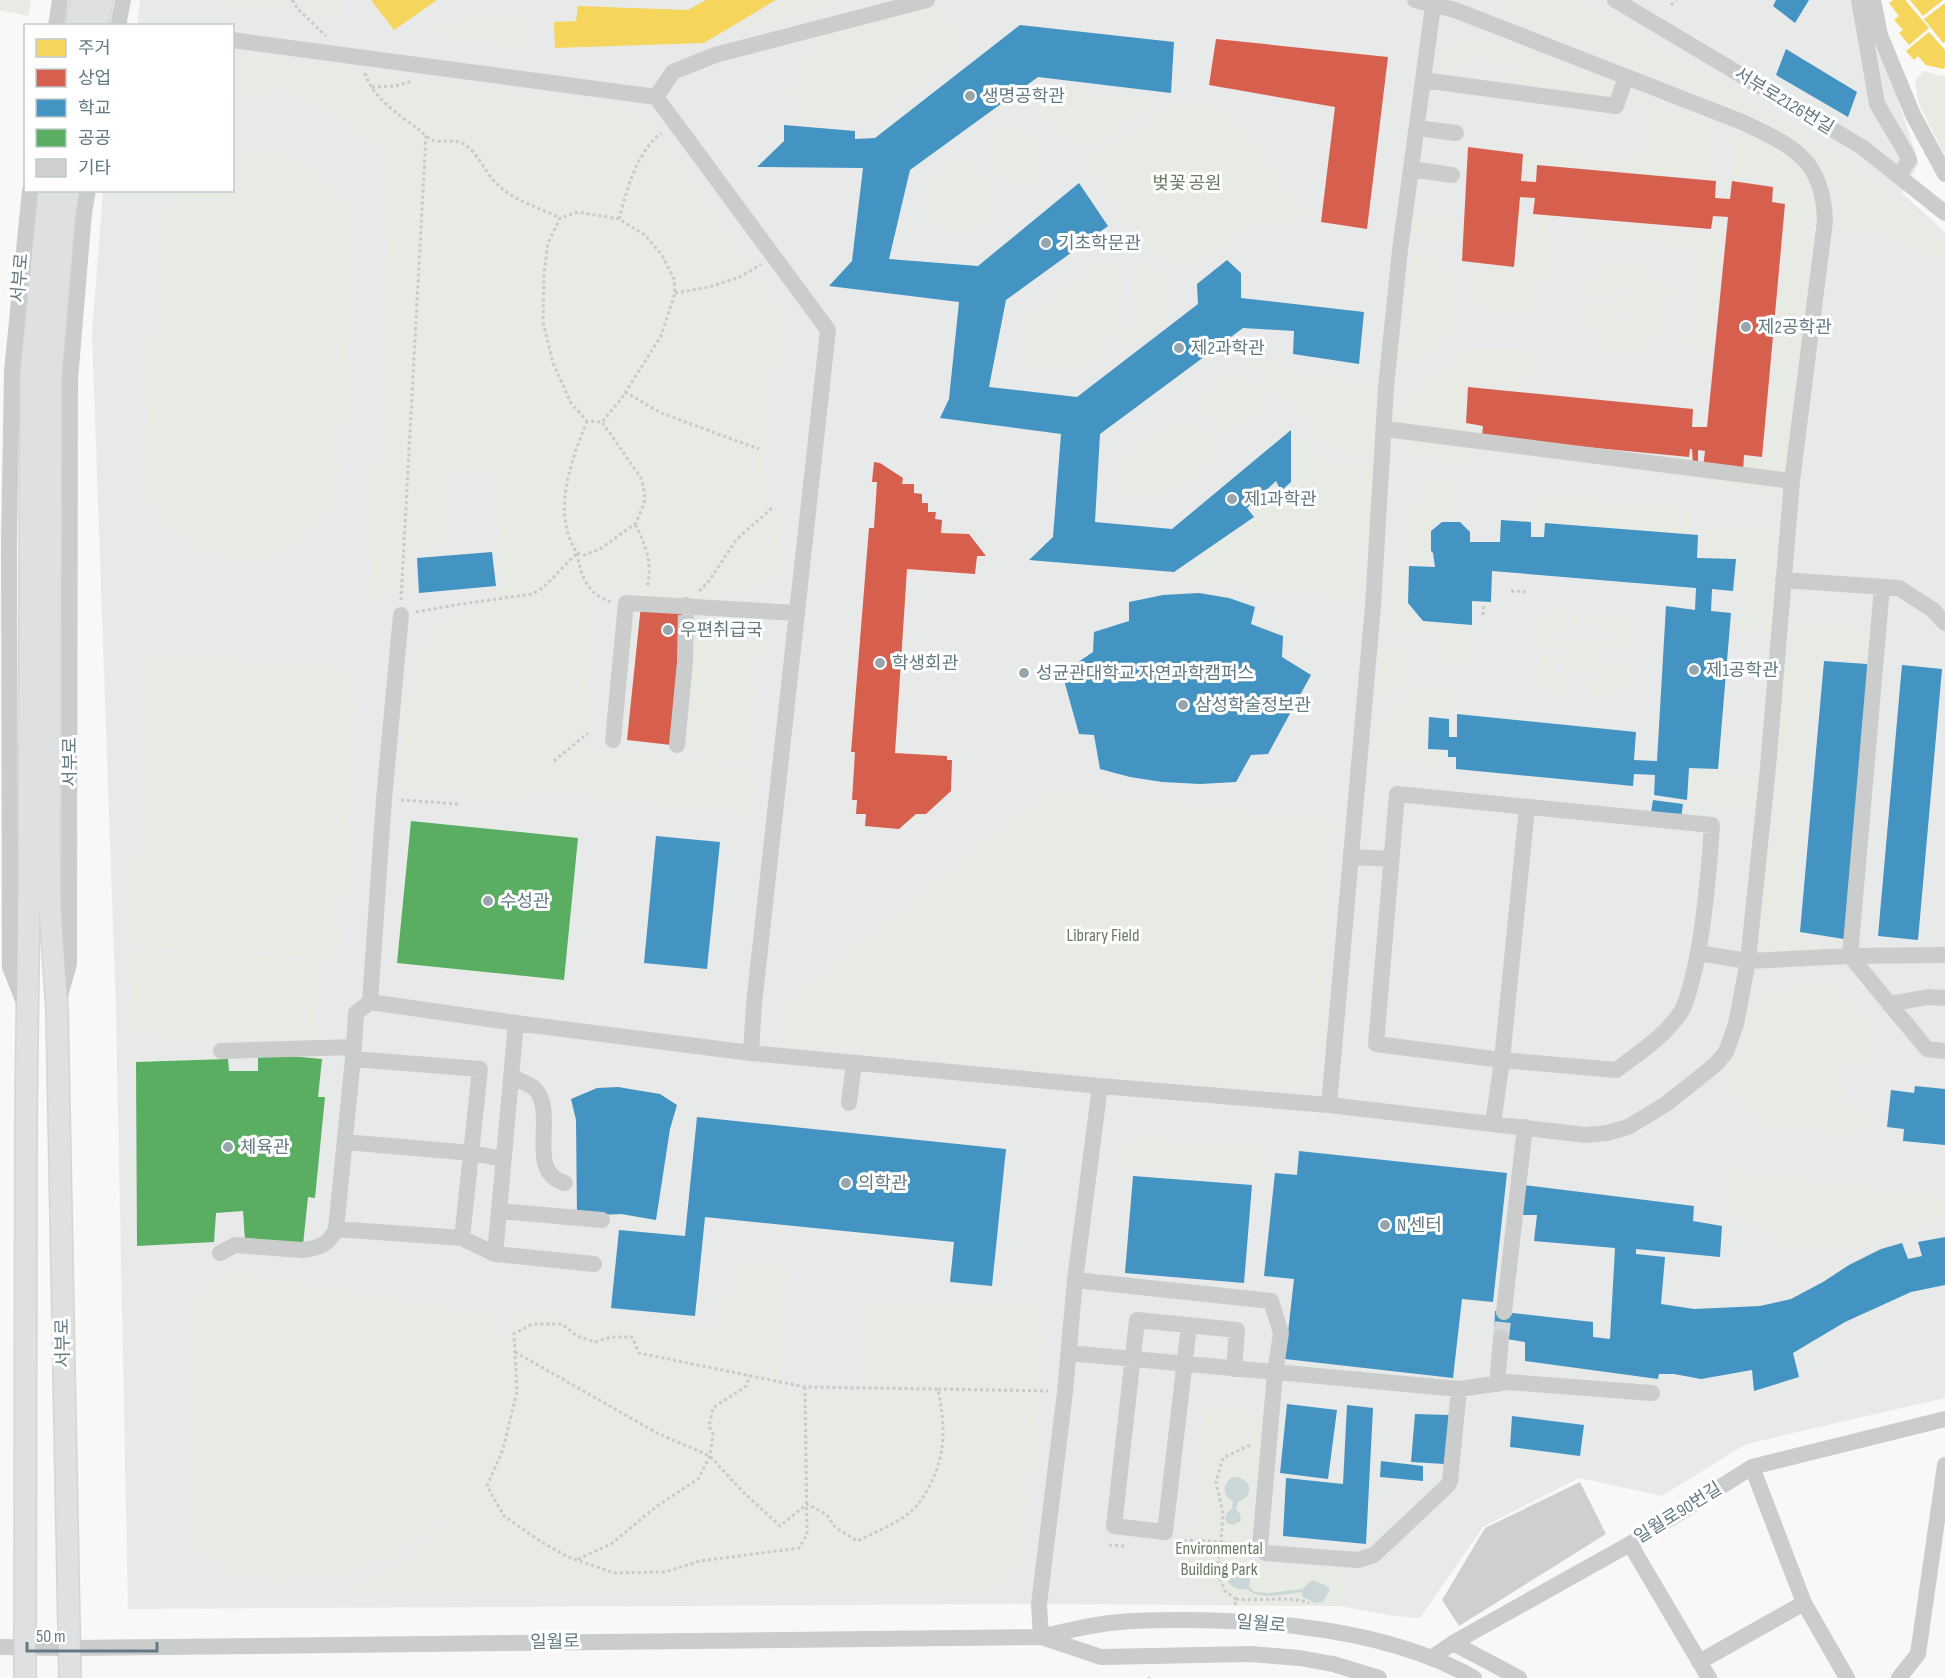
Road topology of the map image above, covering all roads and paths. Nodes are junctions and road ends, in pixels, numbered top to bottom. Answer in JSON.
{"nodes":[{"id":1,"x":60,"y":0,"type":"edge"},
{"id":2,"x":81,"y":0,"type":"edge"},
{"id":3,"x":102,"y":0,"type":"edge"},
{"id":4,"x":123,"y":0,"type":"edge"},
{"id":5,"x":292,"y":0,"type":"edge"},
{"id":6,"x":927,"y":0,"type":"edge"},
{"id":7,"x":1415,"y":0,"type":"edge"},
{"id":8,"x":1615,"y":0,"type":"edge"},
{"id":9,"x":1676,"y":0,"type":"edge"},
{"id":10,"x":1859,"y":0,"type":"edge"},
{"id":11,"x":1873,"y":0,"type":"edge"},
{"id":12,"x":1461,"y":5,"type":"edge"},
{"id":13,"x":1671,"y":5,"type":"dead end"},
{"id":14,"x":1433,"y":6,"type":"junction"},
{"id":15,"x":56,"y":24,"type":"edge"},
{"id":16,"x":76,"y":24,"type":"edge"},
{"id":17,"x":97,"y":24,"type":"edge"},
{"id":18,"x":118,"y":24,"type":"edge"},
{"id":19,"x":234,"y":40,"type":"edge"},
{"id":20,"x":354,"y":56,"type":"junction"},
{"id":21,"x":1626,"y":77,"type":"junction"},
{"id":22,"x":1423,"y":80,"type":"junction"},
{"id":23,"x":656,"y":97,"type":"junction"},
{"id":24,"x":675,"y":122,"type":"junction"},
{"id":25,"x":1417,"y":128,"type":"junction"},
{"id":26,"x":1456,"y":133,"type":"dead end"},
{"id":27,"x":426,"y":135,"type":"junction"},
{"id":28,"x":1411,"y":169,"type":"junction"},
{"id":29,"x":1945,"y":174,"type":"edge"},
{"id":30,"x":1452,"y":176,"type":"dead end"},
{"id":31,"x":1899,"y":177,"type":"junction"},
{"id":32,"x":30,"y":192,"type":"edge"},
{"id":33,"x":49,"y":192,"type":"edge"},
{"id":34,"x":69,"y":192,"type":"edge"},
{"id":35,"x":88,"y":192,"type":"edge"},
{"id":36,"x":1945,"y":213,"type":"edge"},
{"id":37,"x":560,"y":218,"type":"junction"},
{"id":38,"x":619,"y":219,"type":"junction"},
{"id":39,"x":774,"y":256,"type":"junction"},
{"id":40,"x":675,"y":293,"type":"junction"},
{"id":41,"x":626,"y":392,"type":"junction"},
{"id":42,"x":587,"y":421,"type":"junction"},
{"id":43,"x":602,"y":422,"type":"junction"},
{"id":44,"x":1384,"y":429,"type":"junction"},
{"id":45,"x":759,"y":449,"type":"dead end"},
{"id":46,"x":1792,"y":481,"type":"junction"},
{"id":47,"x":773,"y":507,"type":"dead end"},
{"id":48,"x":634,"y":524,"type":"junction"},
{"id":49,"x":577,"y":553,"type":"junction"},
{"id":50,"x":1783,"y":580,"type":"junction"},
{"id":51,"x":1882,"y":587,"type":"junction"},
{"id":52,"x":1511,"y":591,"type":"dead end"},
{"id":53,"x":1528,"y":592,"type":"dead end"},
{"id":54,"x":626,"y":603,"type":"junction"},
{"id":55,"x":686,"y":605,"type":"junction"},
{"id":56,"x":1484,"y":606,"type":"dead end"},
{"id":57,"x":797,"y":613,"type":"junction"},
{"id":58,"x":401,"y":615,"type":"junction"},
{"id":59,"x":1483,"y":615,"type":"dead end"},
{"id":60,"x":1945,"y":623,"type":"edge"},
{"id":61,"x":588,"y":734,"type":"dead end"},
{"id":62,"x":613,"y":740,"type":"dead end"},
{"id":63,"x":677,"y":745,"type":"dead end"},
{"id":64,"x":554,"y":761,"type":"dead end"},
{"id":65,"x":384,"y":799,"type":"junction"},
{"id":66,"x":459,"y":804,"type":"dead end"},
{"id":67,"x":1527,"y":807,"type":"junction"},
{"id":68,"x":1352,"y":856,"type":"junction"},
{"id":69,"x":1391,"y":859,"type":"junction"},
{"id":70,"x":39,"y":893,"type":"junction"},
{"id":71,"x":1698,"y":953,"type":"junction"},
{"id":72,"x":1945,"y":955,"type":"edge"},
{"id":73,"x":1850,"y":956,"type":"junction"},
{"id":74,"x":1748,"y":961,"type":"junction"},
{"id":75,"x":1945,"y":998,"type":"edge"},
{"id":76,"x":370,"y":1002,"type":"junction"},
{"id":77,"x":1889,"y":1004,"type":"junction"},
{"id":78,"x":57,"y":1009,"type":"junction"},
{"id":79,"x":27,"y":1010,"type":"junction"},
{"id":80,"x":516,"y":1023,"type":"junction"},
{"id":81,"x":221,"y":1051,"type":"dead end"},
{"id":82,"x":1945,"y":1051,"type":"edge"},
{"id":83,"x":353,"y":1053,"type":"junction"},
{"id":84,"x":751,"y":1053,"type":"junction"},
{"id":85,"x":1502,"y":1060,"type":"junction"},
{"id":86,"x":854,"y":1063,"type":"junction"},
{"id":87,"x":511,"y":1077,"type":"junction"},
{"id":88,"x":1100,"y":1086,"type":"junction"},
{"id":89,"x":849,"y":1103,"type":"dead end"},
{"id":90,"x":1329,"y":1105,"type":"junction"},
{"id":91,"x":1493,"y":1124,"type":"junction"},
{"id":92,"x":1525,"y":1127,"type":"junction"},
{"id":93,"x":345,"y":1142,"type":"junction"},
{"id":94,"x":472,"y":1153,"type":"junction"},
{"id":95,"x":503,"y":1159,"type":"junction"},
{"id":96,"x":565,"y":1183,"type":"dead end"},
{"id":97,"x":499,"y":1211,"type":"junction"},
{"id":98,"x":602,"y":1220,"type":"dead end"},
{"id":99,"x":336,"y":1229,"type":"junction"},
{"id":100,"x":462,"y":1238,"type":"junction"},
{"id":101,"x":220,"y":1253,"type":"dead end"},
{"id":102,"x":495,"y":1254,"type":"junction"},
{"id":103,"x":594,"y":1264,"type":"dead end"},
{"id":104,"x":1075,"y":1280,"type":"junction"},
{"id":105,"x":1504,"y":1312,"type":"tunnel mouth"},
{"id":106,"x":1189,"y":1325,"type":"junction"},
{"id":107,"x":1501,"y":1338,"type":"tunnel mouth"},
{"id":108,"x":515,"y":1352,"type":"junction"},
{"id":109,"x":1069,"y":1353,"type":"junction"},
{"id":110,"x":1133,"y":1359,"type":"junction"},
{"id":111,"x":1184,"y":1364,"type":"junction"},
{"id":112,"x":1234,"y":1369,"type":"junction"},
{"id":113,"x":1275,"y":1373,"type":"junction"},
{"id":114,"x":750,"y":1375,"type":"junction"},
{"id":115,"x":1497,"y":1384,"type":"junction"},
{"id":116,"x":805,"y":1387,"type":"junction"},
{"id":117,"x":938,"y":1389,"type":"junction"},
{"id":118,"x":1459,"y":1389,"type":"junction"},
{"id":119,"x":1065,"y":1392,"type":"junction"},
{"id":120,"x":1652,"y":1393,"type":"dead end"},
{"id":121,"x":1945,"y":1419,"type":"edge"},
{"id":122,"x":1270,"y":1435,"type":"junction"},
{"id":123,"x":710,"y":1456,"type":"junction"},
{"id":124,"x":1945,"y":1465,"type":"edge"},
{"id":125,"x":1752,"y":1467,"type":"junction"},
{"id":126,"x":807,"y":1504,"type":"junction"},
{"id":127,"x":1193,"y":1539,"type":"dead end"},
{"id":128,"x":1221,"y":1542,"type":"junction"},
{"id":129,"x":1630,"y":1544,"type":"junction"},
{"id":130,"x":1260,"y":1546,"type":"junction"},
{"id":131,"x":577,"y":1560,"type":"junction"},
{"id":132,"x":1236,"y":1599,"type":"junction"},
{"id":133,"x":1309,"y":1603,"type":"dead end"},
{"id":134,"x":1804,"y":1603,"type":"junction"},
{"id":135,"x":1235,"y":1605,"type":"dead end"},
{"id":136,"x":1041,"y":1637,"type":"junction"},
{"id":137,"x":1453,"y":1643,"type":"junction"},
{"id":138,"x":25,"y":1646,"type":"junction"},
{"id":139,"x":0,"y":1647,"type":"edge"},
{"id":140,"x":69,"y":1648,"type":"junction"},
{"id":141,"x":1431,"y":1658,"type":"junction"},
{"id":142,"x":1699,"y":1662,"type":"junction"},
{"id":143,"x":25,"y":1678,"type":"edge"},
{"id":144,"x":70,"y":1678,"type":"edge"},
{"id":145,"x":1379,"y":1678,"type":"edge"},
{"id":146,"x":1474,"y":1678,"type":"edge"},
{"id":147,"x":1519,"y":1678,"type":"edge"},
{"id":148,"x":1709,"y":1678,"type":"edge"},
{"id":149,"x":1847,"y":1678,"type":"edge"},
{"id":150,"x":1899,"y":1678,"type":"edge"}],
"edges":[{"from":1,"to":15,"type":"street"},
{"from":2,"to":16,"type":"main road"},
{"from":3,"to":17,"type":"main road"},
{"from":4,"to":18,"type":"street"},
{"from":5,"to":20,"type":"path"},
{"from":6,"to":23,"type":"street"},
{"from":7,"to":14,"type":"street"},
{"from":8,"to":31,"type":"street","name":"서부로2126번길"},
{"from":9,"to":13,"type":"path"},
{"from":10,"to":31,"type":"street"},
{"from":11,"to":29,"type":"street"},
{"from":12,"to":14,"type":"street"},
{"from":12,"to":21,"type":"street"},
{"from":14,"to":22,"type":"street"},
{"from":19,"to":20,"type":"street"},
{"from":20,"to":23,"type":"street"},
{"from":20,"to":27,"type":"path"},
{"from":21,"to":22,"type":"street"},
{"from":21,"to":46,"type":"street"},
{"from":22,"to":25,"type":"street"},
{"from":23,"to":24,"type":"street"},
{"from":24,"to":38,"type":"path"},
{"from":24,"to":39,"type":"street"},
{"from":25,"to":26,"type":"street"},
{"from":25,"to":28,"type":"street"},
{"from":27,"to":37,"type":"path"},
{"from":27,"to":58,"type":"path"},
{"from":28,"to":30,"type":"street"},
{"from":28,"to":44,"type":"street"},
{"from":31,"to":36,"type":"street","name":"서부로2126번길"},
{"from":32,"to":79,"type":"street","name":"서부로"},
{"from":33,"to":70,"type":"main road","name":"서부로"},
{"from":34,"to":70,"type":"main road","name":"서부로"},
{"from":35,"to":78,"type":"street","name":"서부로"},
{"from":37,"to":38,"type":"path"},
{"from":37,"to":42,"type":"path"},
{"from":38,"to":40,"type":"path"},
{"from":39,"to":40,"type":"path"},
{"from":39,"to":57,"type":"street"},
{"from":40,"to":41,"type":"path"},
{"from":41,"to":43,"type":"path"},
{"from":41,"to":45,"type":"path"},
{"from":42,"to":43,"type":"path"},
{"from":42,"to":49,"type":"path"},
{"from":43,"to":48,"type":"path"},
{"from":44,"to":46,"type":"street"},
{"from":44,"to":68,"type":"street"},
{"from":46,"to":50,"type":"street"},
{"from":47,"to":55,"type":"path"},
{"from":48,"to":49,"type":"path"},
{"from":48,"to":54,"type":"path"},
{"from":49,"to":54,"type":"path"},
{"from":49,"to":58,"type":"path"},
{"from":50,"to":51,"type":"street"},
{"from":50,"to":74,"type":"street"},
{"from":51,"to":60,"type":"street"},
{"from":51,"to":73,"type":"street"},
{"from":52,"to":53,"type":"path"},
{"from":54,"to":55,"type":"street"},
{"from":54,"to":62,"type":"street"},
{"from":55,"to":57,"type":"street"},
{"from":55,"to":63,"type":"street"},
{"from":56,"to":59,"type":"path"},
{"from":57,"to":84,"type":"street"},
{"from":58,"to":65,"type":"street"},
{"from":61,"to":64,"type":"path"},
{"from":65,"to":66,"type":"path"},
{"from":65,"to":76,"type":"street"},
{"from":67,"to":69,"type":"street"},
{"from":67,"to":71,"type":"street"},
{"from":67,"to":85,"type":"street"},
{"from":68,"to":69,"type":"street"},
{"from":68,"to":90,"type":"street"},
{"from":69,"to":85,"type":"street"},
{"from":70,"to":78,"type":"main road","name":"서부로"},
{"from":70,"to":79,"type":"main road","name":"서부로"},
{"from":71,"to":74,"type":"street"},
{"from":71,"to":85,"type":"street"},
{"from":72,"to":73,"type":"street"},
{"from":73,"to":74,"type":"street"},
{"from":73,"to":77,"type":"street"},
{"from":74,"to":92,"type":"street"},
{"from":75,"to":77,"type":"street"},
{"from":76,"to":80,"type":"street"},
{"from":76,"to":83,"type":"street"},
{"from":77,"to":82,"type":"street"},
{"from":78,"to":140,"type":"main road","name":"서부로"},
{"from":79,"to":138,"type":"main road","name":"서부로"},
{"from":80,"to":84,"type":"street"},
{"from":80,"to":87,"type":"street"},
{"from":81,"to":83,"type":"street"},
{"from":83,"to":93,"type":"street"},
{"from":83,"to":94,"type":"street"},
{"from":84,"to":86,"type":"street"},
{"from":85,"to":91,"type":"street"},
{"from":86,"to":88,"type":"street"},
{"from":86,"to":89,"type":"street"},
{"from":87,"to":95,"type":"street"},
{"from":87,"to":96,"type":"street"},
{"from":88,"to":90,"type":"street"},
{"from":88,"to":104,"type":"street"},
{"from":90,"to":91,"type":"street"},
{"from":91,"to":92,"type":"street"},
{"from":92,"to":105,"type":"street"},
{"from":93,"to":94,"type":"street"},
{"from":93,"to":99,"type":"street"},
{"from":94,"to":95,"type":"street"},
{"from":94,"to":100,"type":"street"},
{"from":95,"to":97,"type":"street"},
{"from":97,"to":98,"type":"street"},
{"from":97,"to":102,"type":"street"},
{"from":99,"to":100,"type":"street"},
{"from":99,"to":101,"type":"street"},
{"from":100,"to":102,"type":"street"},
{"from":102,"to":103,"type":"street"},
{"from":104,"to":109,"type":"street"},
{"from":104,"to":113,"type":"street"},
{"from":106,"to":110,"type":"street"},
{"from":106,"to":111,"type":"street"},
{"from":106,"to":112,"type":"street"},
{"from":107,"to":115,"type":"street"},
{"from":108,"to":114,"type":"path"},
{"from":108,"to":123,"type":"path"},
{"from":108,"to":131,"type":"path"},
{"from":109,"to":110,"type":"street"},
{"from":109,"to":119,"type":"street"},
{"from":110,"to":111,"type":"street"},
{"from":110,"to":111,"type":"street"},
{"from":111,"to":112,"type":"street"},
{"from":112,"to":113,"type":"street"},
{"from":113,"to":118,"type":"street"},
{"from":113,"to":122,"type":"street"},
{"from":114,"to":116,"type":"path"},
{"from":114,"to":123,"type":"path"},
{"from":115,"to":118,"type":"street"},
{"from":115,"to":120,"type":"street"},
{"from":116,"to":117,"type":"path"},
{"from":116,"to":126,"type":"path"},
{"from":117,"to":119,"type":"path"},
{"from":117,"to":126,"type":"path"},
{"from":118,"to":130,"type":"street"},
{"from":119,"to":136,"type":"street"},
{"from":121,"to":125,"type":"street","name":"일월로90번길"},
{"from":122,"to":128,"type":"path"},
{"from":122,"to":130,"type":"street"},
{"from":123,"to":126,"type":"path"},
{"from":123,"to":131,"type":"path"},
{"from":124,"to":150,"type":"street"},
{"from":125,"to":129,"type":"street","name":"일월로90번길"},
{"from":125,"to":134,"type":"street"},
{"from":126,"to":131,"type":"path"},
{"from":127,"to":128,"type":"path"},
{"from":128,"to":130,"type":"path"},
{"from":128,"to":132,"type":"path"},
{"from":129,"to":137,"type":"street","name":"일월로90번길"},
{"from":129,"to":142,"type":"street"},
{"from":132,"to":133,"type":"path"},
{"from":132,"to":135,"type":"path"},
{"from":134,"to":142,"type":"street"},
{"from":134,"to":149,"type":"street"},
{"from":136,"to":140,"type":"street","name":"일월로"},
{"from":136,"to":141,"type":"street","name":"일월로"},
{"from":136,"to":145,"type":"street","name":"일월로"},
{"from":137,"to":141,"type":"street","name":"일월로90번길"},
{"from":137,"to":147,"type":"street"},
{"from":138,"to":139,"type":"street","name":"일월로"},
{"from":138,"to":140,"type":"street","name":"일월로"},
{"from":138,"to":143,"type":"main road","name":"서부로"},
{"from":140,"to":144,"type":"main road","name":"서부로"},
{"from":141,"to":146,"type":"street","name":"일월로"},
{"from":142,"to":148,"type":"street"}]}
